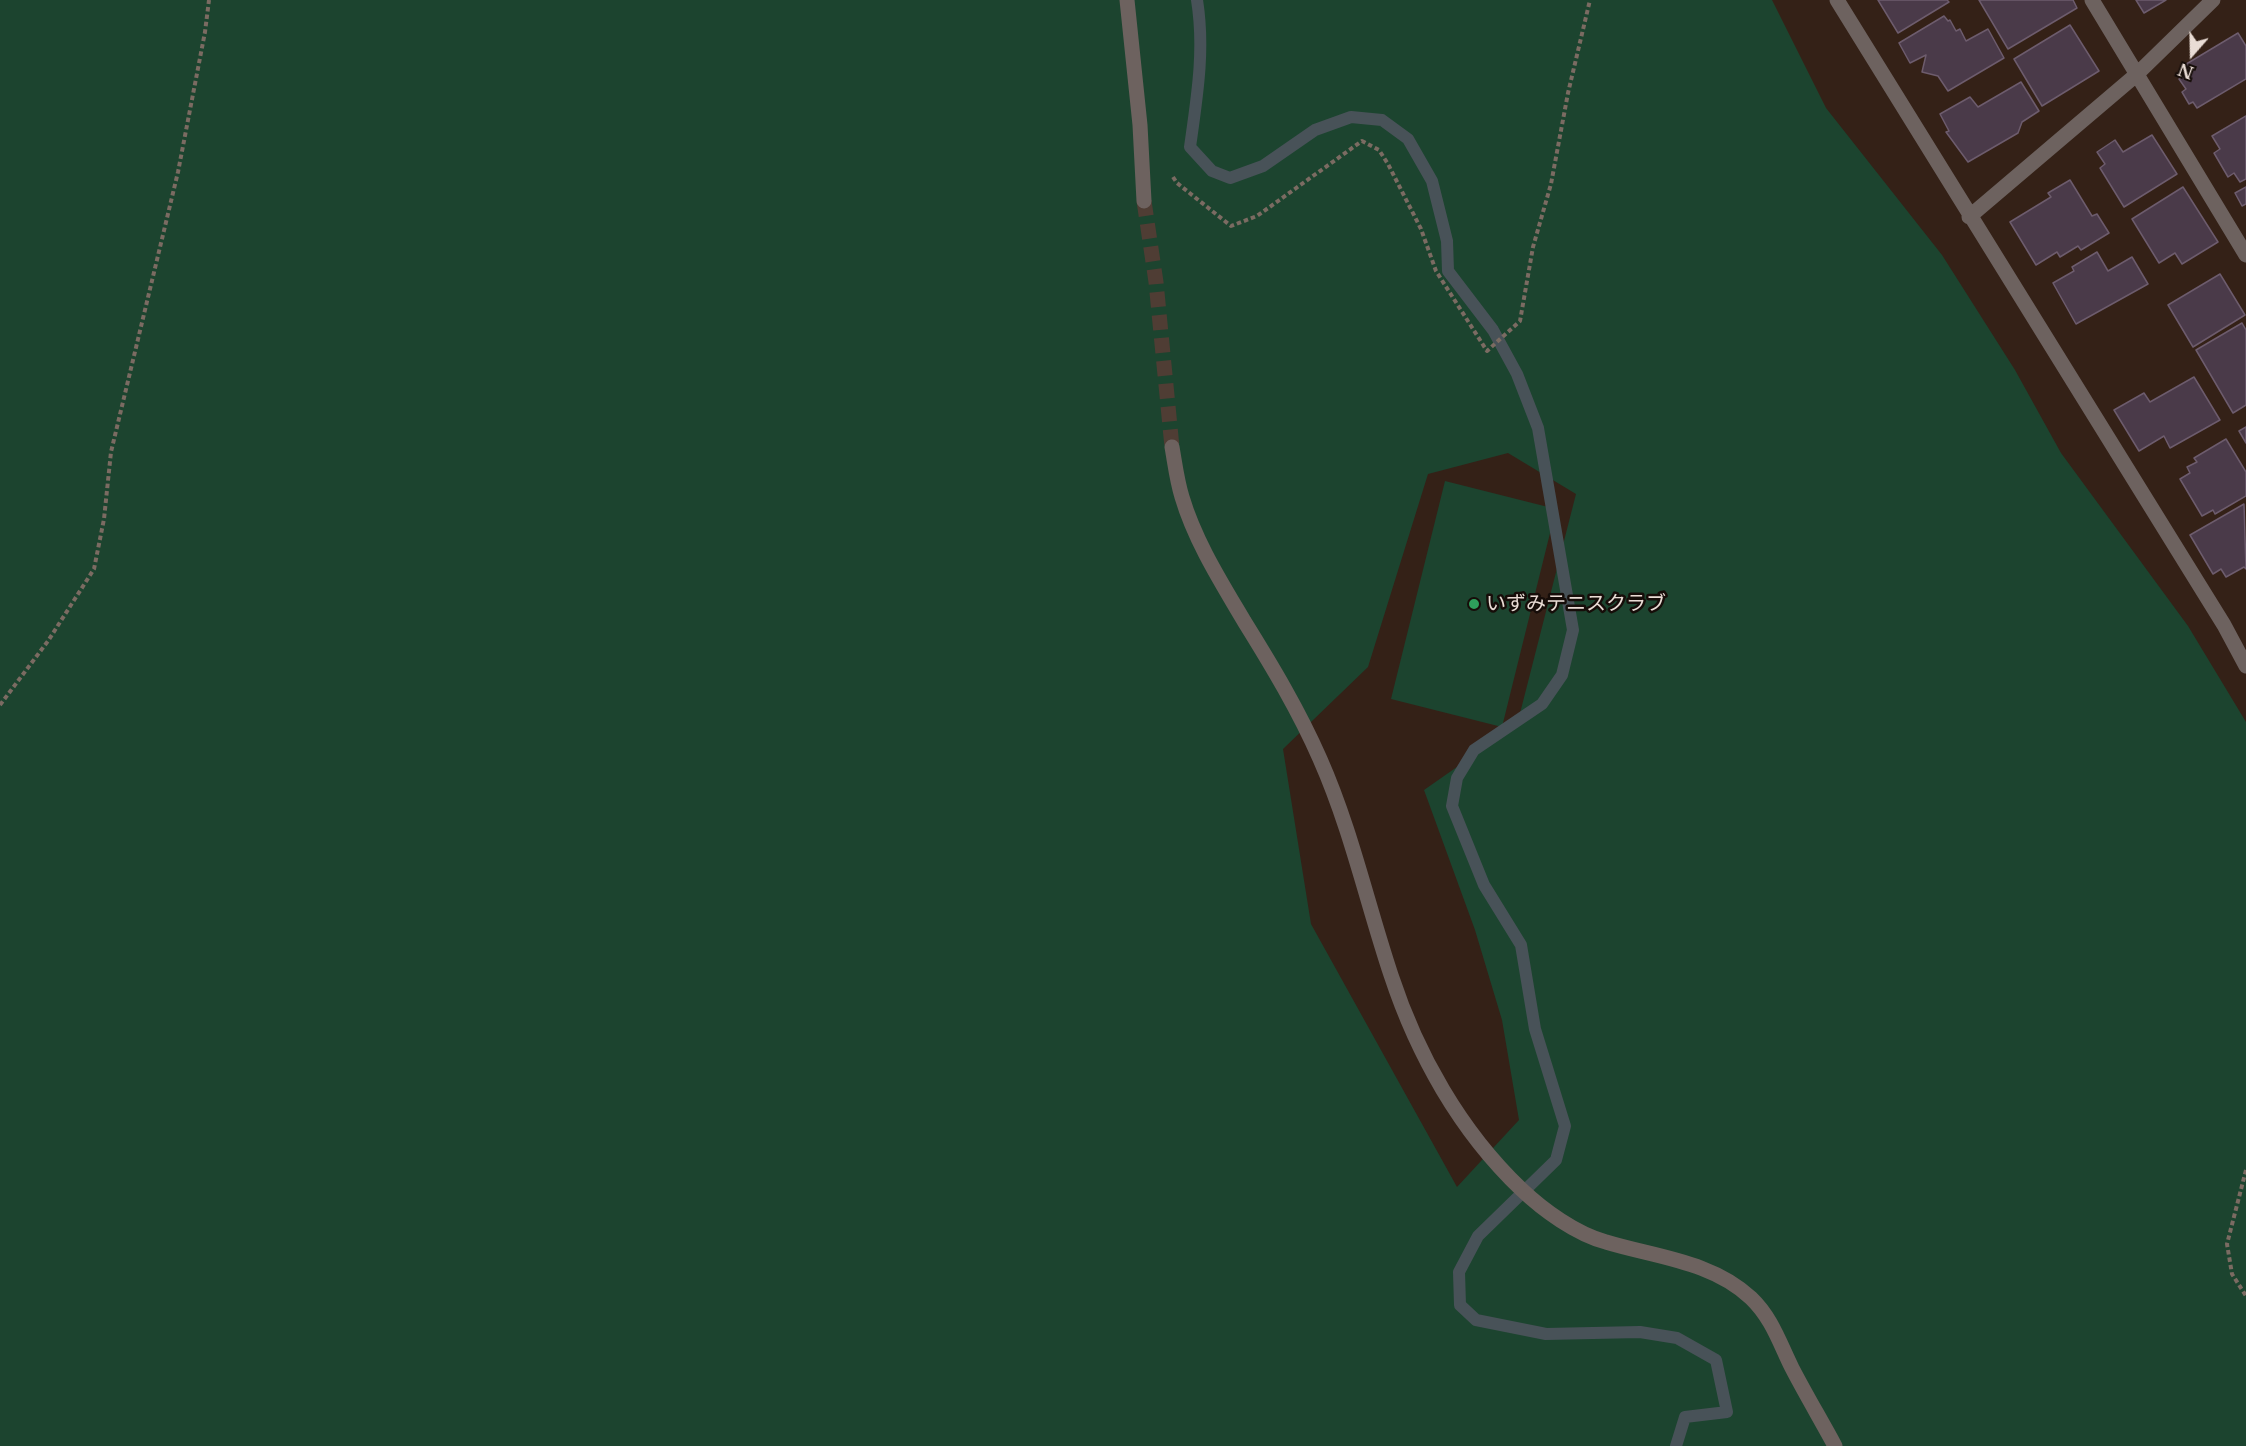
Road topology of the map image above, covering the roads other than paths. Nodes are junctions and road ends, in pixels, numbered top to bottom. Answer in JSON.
{"nodes":[{"id":1,"x":1127,"y":0,"type":"edge"},
{"id":2,"x":1837,"y":0,"type":"edge"},
{"id":3,"x":2092,"y":0,"type":"edge"},
{"id":4,"x":2213,"y":0,"type":"edge"},
{"id":5,"x":2136,"y":75,"type":"junction"},
{"id":6,"x":1144,"y":201,"type":"tunnel mouth"},
{"id":7,"x":1969,"y":217,"type":"junction"},
{"id":8,"x":2246,"y":255,"type":"edge"},
{"id":9,"x":1172,"y":447,"type":"tunnel mouth"},
{"id":10,"x":2246,"y":666,"type":"edge"},
{"id":11,"x":1835,"y":1446,"type":"edge"}],
"edges":[{"from":1,"to":6,"type":"street"},
{"from":2,"to":7,"type":"street"},
{"from":3,"to":5,"type":"street"},
{"from":4,"to":5,"type":"street"},
{"from":5,"to":7,"type":"street"},
{"from":5,"to":8,"type":"street"},
{"from":7,"to":10,"type":"street"},
{"from":9,"to":11,"type":"street"}]}
